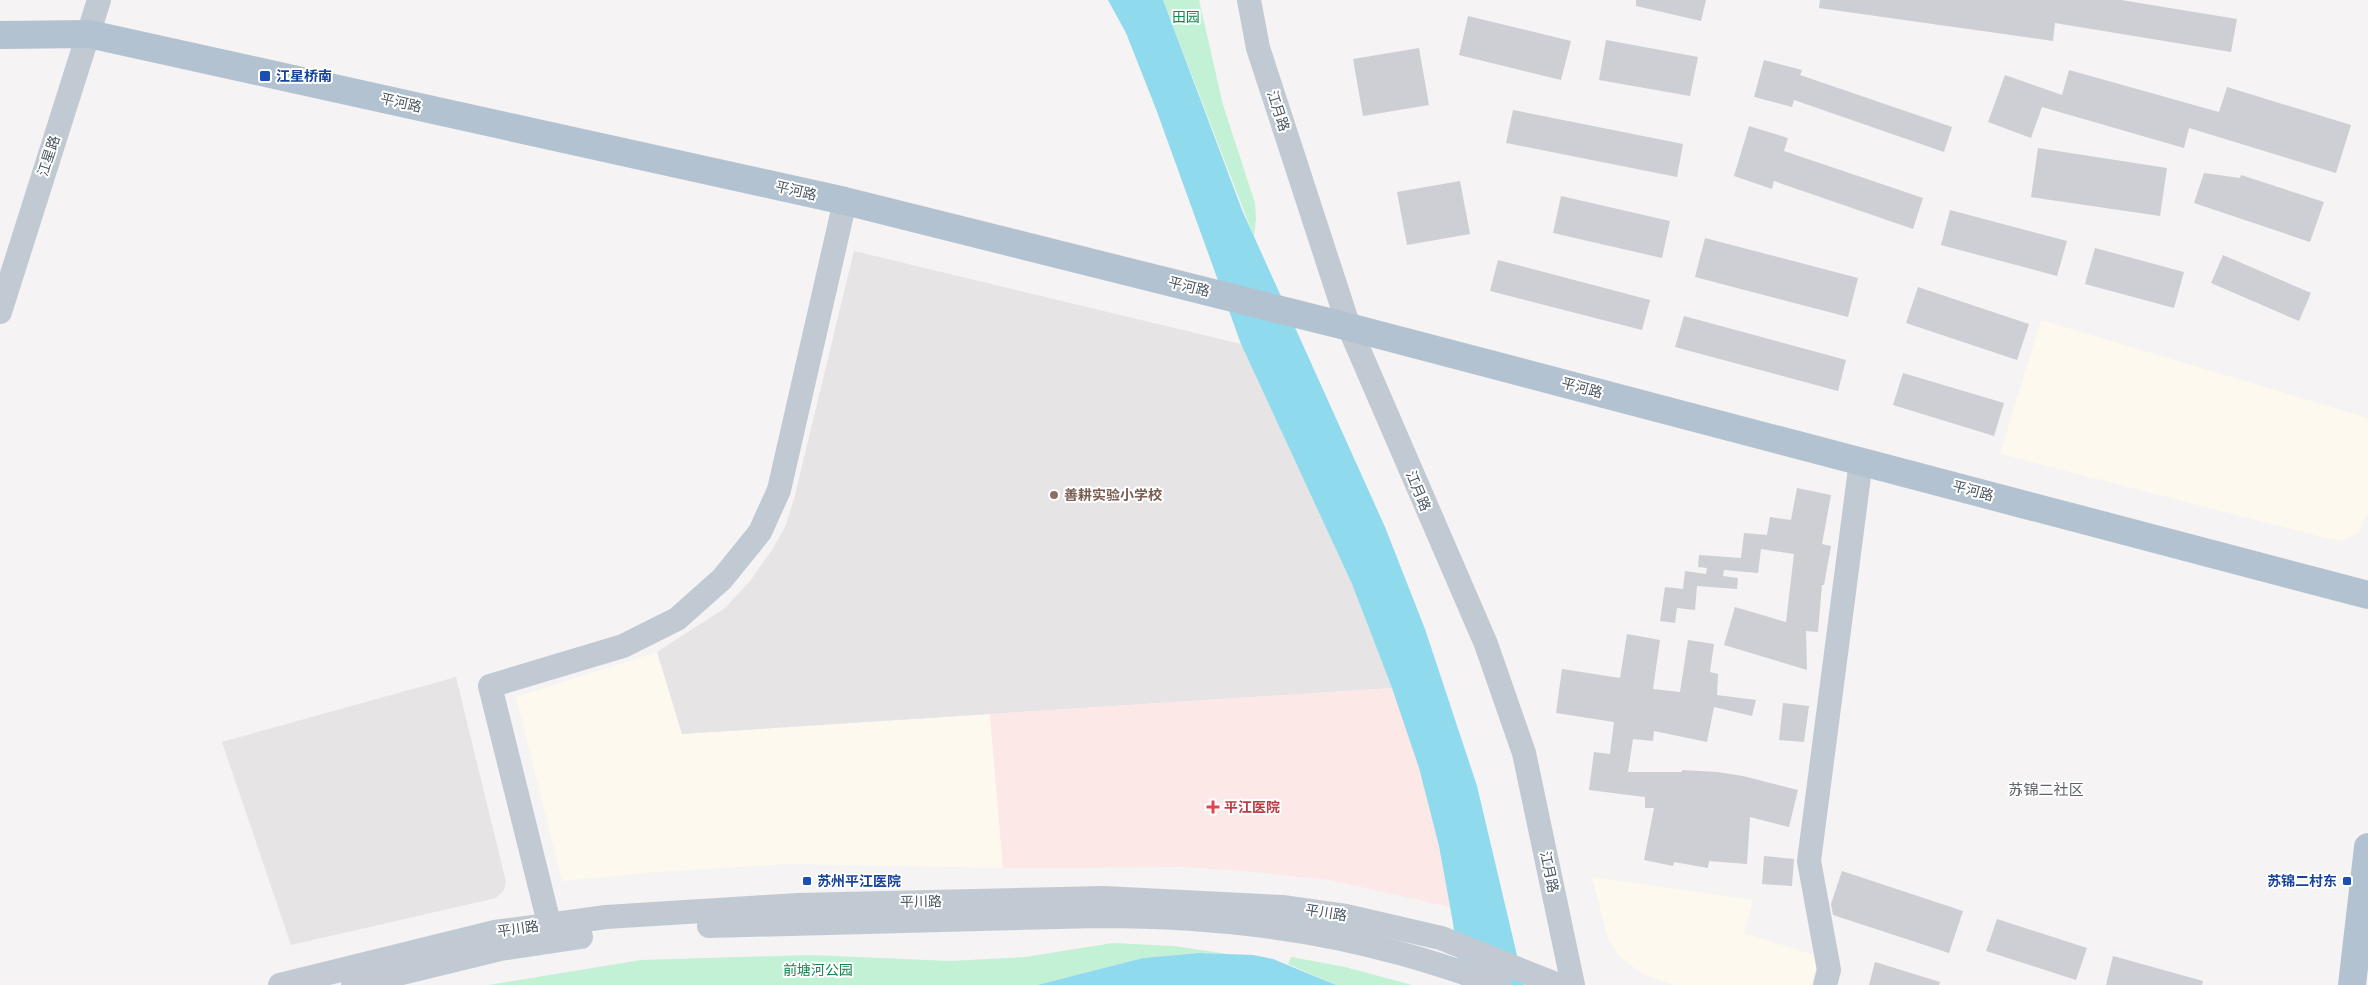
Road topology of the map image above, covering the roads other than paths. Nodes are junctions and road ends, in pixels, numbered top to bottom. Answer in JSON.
{"nodes":[{"id":1,"x":99,"y":0,"type":"edge"},
{"id":2,"x":1249,"y":0,"type":"edge"},
{"id":3,"x":0,"y":34,"type":"edge"},
{"id":4,"x":88,"y":34,"type":"junction"},
{"id":5,"x":845,"y":202,"type":"junction"},
{"id":6,"x":0,"y":312,"type":"edge"},
{"id":7,"x":1348,"y":327,"type":"junction"},
{"id":8,"x":1862,"y":461,"type":"junction"},
{"id":9,"x":2368,"y":595,"type":"edge"},
{"id":10,"x":2368,"y":847,"type":"edge"},
{"id":11,"x":551,"y":933,"type":"junction"},
{"id":12,"x":1550,"y":981,"type":"edge"},
{"id":13,"x":280,"y":985,"type":"edge"},
{"id":14,"x":353,"y":985,"type":"edge"},
{"id":15,"x":1500,"y":985,"type":"edge"},
{"id":16,"x":1573,"y":985,"type":"edge"},
{"id":17,"x":1825,"y":985,"type":"edge"},
{"id":18,"x":2352,"y":985,"type":"edge"}],
"edges":[{"from":1,"to":4,"type":"street","name":"江星路"},
{"from":2,"to":7,"type":"street","name":"江月路"},
{"from":3,"to":4,"type":"main road","name":"平河路"},
{"from":4,"to":5,"type":"main road","name":"平河路"},
{"from":4,"to":6,"type":"street","name":"江星路"},
{"from":5,"to":7,"type":"main road","name":"平河路"},
{"from":5,"to":11,"type":"street"},
{"from":7,"to":8,"type":"main road","name":"平河路"},
{"from":7,"to":16,"type":"street","name":"江月路"},
{"from":8,"to":9,"type":"main road","name":"平河路"},
{"from":8,"to":17,"type":"street"},
{"from":10,"to":18,"type":"main road"},
{"from":11,"to":12,"type":"street","name":"平川路"},
{"from":11,"to":13,"type":"street","name":"平川路"},
{"from":11,"to":14,"type":"street","name":"平川路"},
{"from":11,"to":15,"type":"street","name":"平川路"}]}
